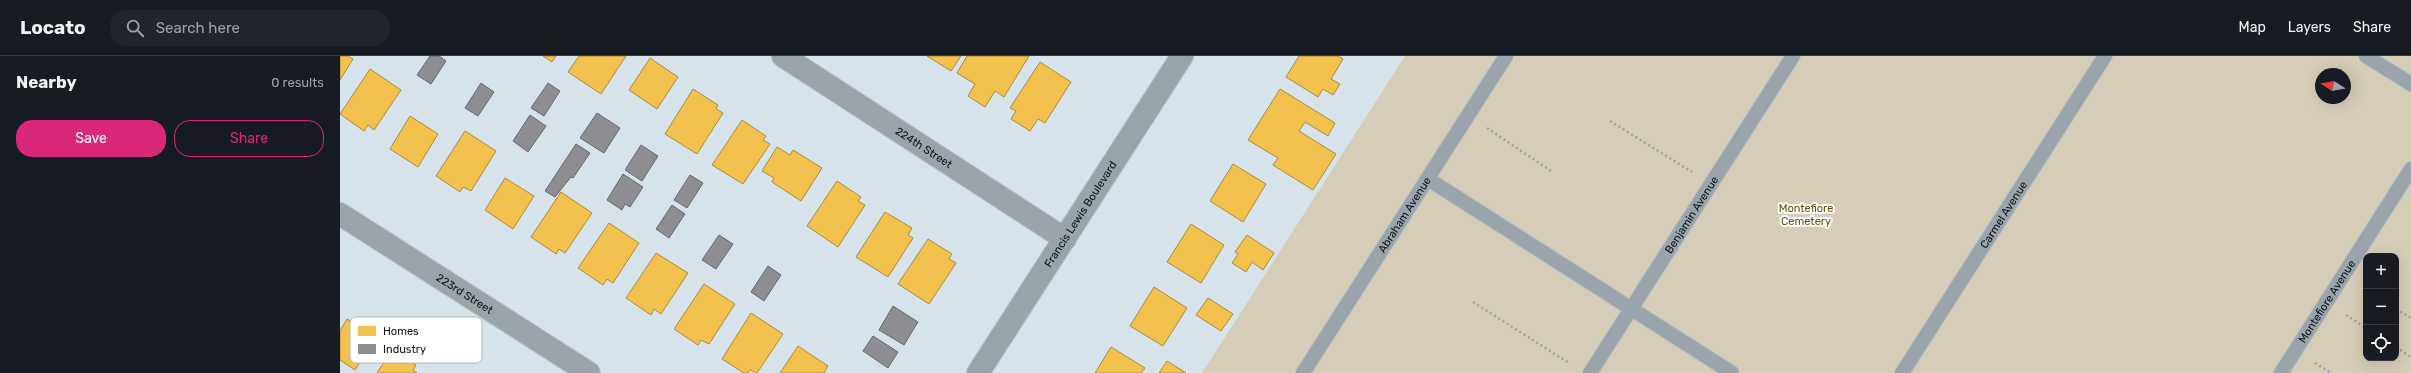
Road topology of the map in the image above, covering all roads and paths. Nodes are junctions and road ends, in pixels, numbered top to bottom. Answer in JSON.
{"nodes":[{"id":1,"x":782,"y":56,"type":"edge"},
{"id":2,"x":1182,"y":56,"type":"edge"},
{"id":3,"x":1506,"y":56,"type":"edge"},
{"id":4,"x":1793,"y":56,"type":"edge"},
{"id":5,"x":2105,"y":56,"type":"edge"},
{"id":6,"x":2366,"y":56,"type":"edge"},
{"id":7,"x":2411,"y":84,"type":"edge"},
{"id":8,"x":1468,"y":116,"type":"junction"},
{"id":9,"x":1610,"y":121,"type":"dead end"},
{"id":10,"x":2411,"y":169,"type":"edge"},
{"id":11,"x":1552,"y":171,"type":"dead end"},
{"id":12,"x":1428,"y":179,"type":"junction"},
{"id":13,"x":1711,"y":184,"type":"junction"},
{"id":14,"x":340,"y":214,"type":"edge"},
{"id":15,"x":1065,"y":239,"type":"junction"},
{"id":16,"x":1474,"y":302,"type":"dead end"},
{"id":17,"x":1631,"y":308,"type":"junction"},
{"id":18,"x":2399,"y":311,"type":"edge"},
{"id":19,"x":2411,"y":318,"type":"edge"},
{"id":20,"x":2399,"y":349,"type":"edge"},
{"id":21,"x":2411,"y":357,"type":"edge"},
{"id":22,"x":1570,"y":365,"type":"dead end"},
{"id":23,"x":589,"y":373,"type":"edge"},
{"id":24,"x":978,"y":373,"type":"edge"},
{"id":25,"x":1303,"y":373,"type":"edge"},
{"id":26,"x":1590,"y":373,"type":"edge"},
{"id":27,"x":1732,"y":373,"type":"edge"},
{"id":28,"x":1902,"y":373,"type":"edge"},
{"id":29,"x":2281,"y":373,"type":"edge"}],
"edges":[{"from":1,"to":15,"type":"street","name":"224th Street"},
{"from":2,"to":15,"type":"main road","name":"Francis Lewis Boulevard"},
{"from":3,"to":8,"type":"lane","name":"Abraham Avenue"},
{"from":4,"to":13,"type":"lane","name":"Benjamin Avenue"},
{"from":5,"to":28,"type":"lane","name":"Carmel Avenue"},
{"from":6,"to":7,"type":"lane"},
{"from":8,"to":11,"type":"path"},
{"from":8,"to":12,"type":"lane","name":"Abraham Avenue"},
{"from":9,"to":13,"type":"path"},
{"from":10,"to":29,"type":"lane","name":"Montefiore Avenue"},
{"from":12,"to":17,"type":"lane"},
{"from":12,"to":25,"type":"lane","name":"Abraham Avenue"},
{"from":13,"to":17,"type":"lane","name":"Benjamin Avenue"},
{"from":14,"to":23,"type":"street","name":"223rd Street"},
{"from":15,"to":24,"type":"main road","name":"Francis Lewis Boulevard"},
{"from":16,"to":22,"type":"path"},
{"from":17,"to":26,"type":"lane","name":"Benjamin Avenue"},
{"from":17,"to":27,"type":"lane"},
{"from":18,"to":19,"type":"path"},
{"from":20,"to":21,"type":"path"}]}
